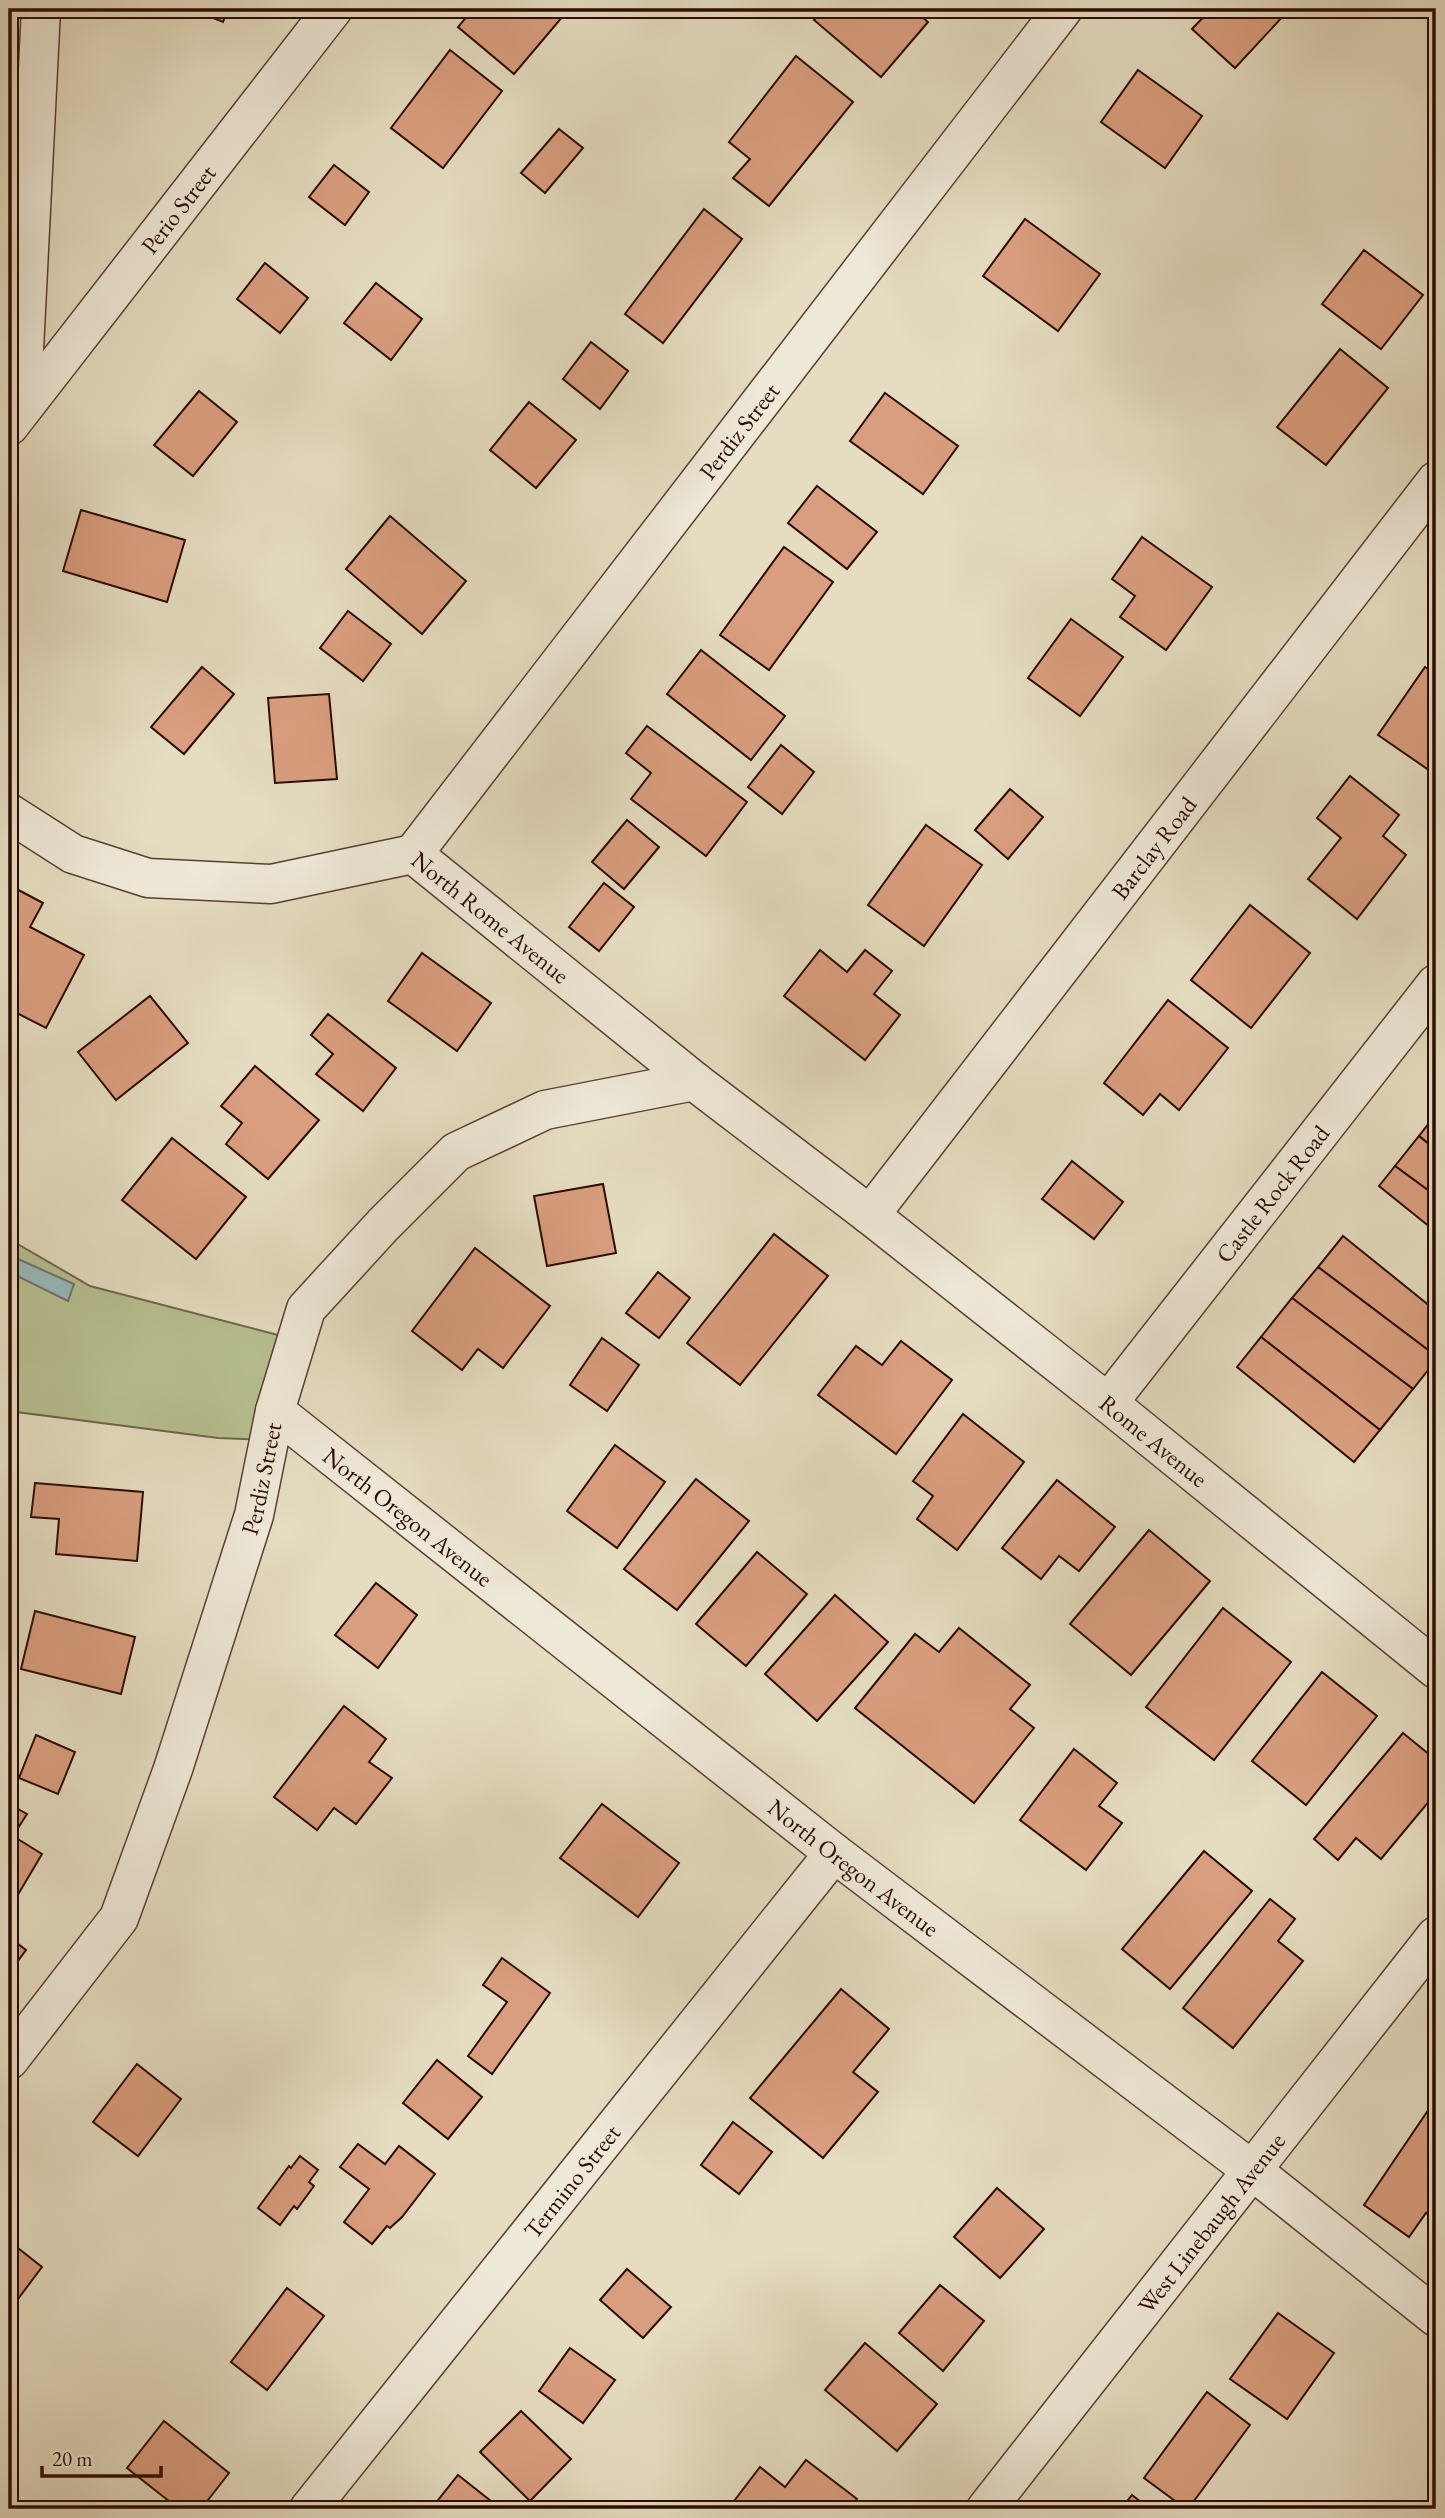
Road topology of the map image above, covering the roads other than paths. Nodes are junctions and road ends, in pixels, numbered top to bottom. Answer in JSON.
{"nodes":[{"id":1,"x":41,"y":9,"type":"edge"},
{"id":2,"x":333,"y":9,"type":"edge"},
{"id":3,"x":1063,"y":9,"type":"edge"},
{"id":4,"x":15,"y":418,"type":"edge"},
{"id":5,"x":1436,"y":481,"type":"edge"},
{"id":6,"x":9,"y":813,"type":"edge"},
{"id":7,"x":413,"y":854,"type":"junction"},
{"id":8,"x":1436,"y":984,"type":"edge"},
{"id":9,"x":694,"y":1081,"type":"junction"},
{"id":10,"x":870,"y":1215,"type":"junction"},
{"id":11,"x":1108,"y":1403,"type":"junction"},
{"id":12,"x":275,"y":1411,"type":"junction"},
{"id":13,"x":1436,"y":1670,"type":"edge"},
{"id":14,"x":834,"y":1853,"type":"junction"},
{"id":15,"x":1436,"y":1937,"type":"edge"},
{"id":16,"x":9,"y":2060,"type":"edge"},
{"id":17,"x":1253,"y":2171,"type":"junction"},
{"id":18,"x":1436,"y":2317,"type":"edge"},
{"id":19,"x":309,"y":2509,"type":"edge"},
{"id":20,"x":986,"y":2509,"type":"edge"}],
"edges":[{"from":1,"to":4,"type":"street"},
{"from":2,"to":4,"type":"street","name":"Perio Street"},
{"from":3,"to":7,"type":"street","name":"Perdiz Street"},
{"from":5,"to":10,"type":"street","name":"Barclay Road"},
{"from":6,"to":7,"type":"street","name":"North Rome Avenue"},
{"from":7,"to":9,"type":"street","name":"North Rome Avenue"},
{"from":8,"to":11,"type":"street","name":"Castle Rock Road"},
{"from":9,"to":10,"type":"street","name":"North Rome Avenue"},
{"from":9,"to":12,"type":"street","name":"Perdiz Street"},
{"from":10,"to":11,"type":"street","name":"Rome Avenue"},
{"from":11,"to":13,"type":"street","name":"Rome Avenue"},
{"from":12,"to":14,"type":"street","name":"North Oregon Avenue"},
{"from":12,"to":16,"type":"street","name":"Perdiz Street"},
{"from":14,"to":17,"type":"street","name":"North Oregon Avenue"},
{"from":14,"to":19,"type":"street","name":"Termino Street"},
{"from":15,"to":17,"type":"street","name":"West Linebaugh Avenue"},
{"from":17,"to":18,"type":"street","name":"North Oregon Avenue"},
{"from":17,"to":20,"type":"street","name":"West Linebaugh Avenue"}]}
